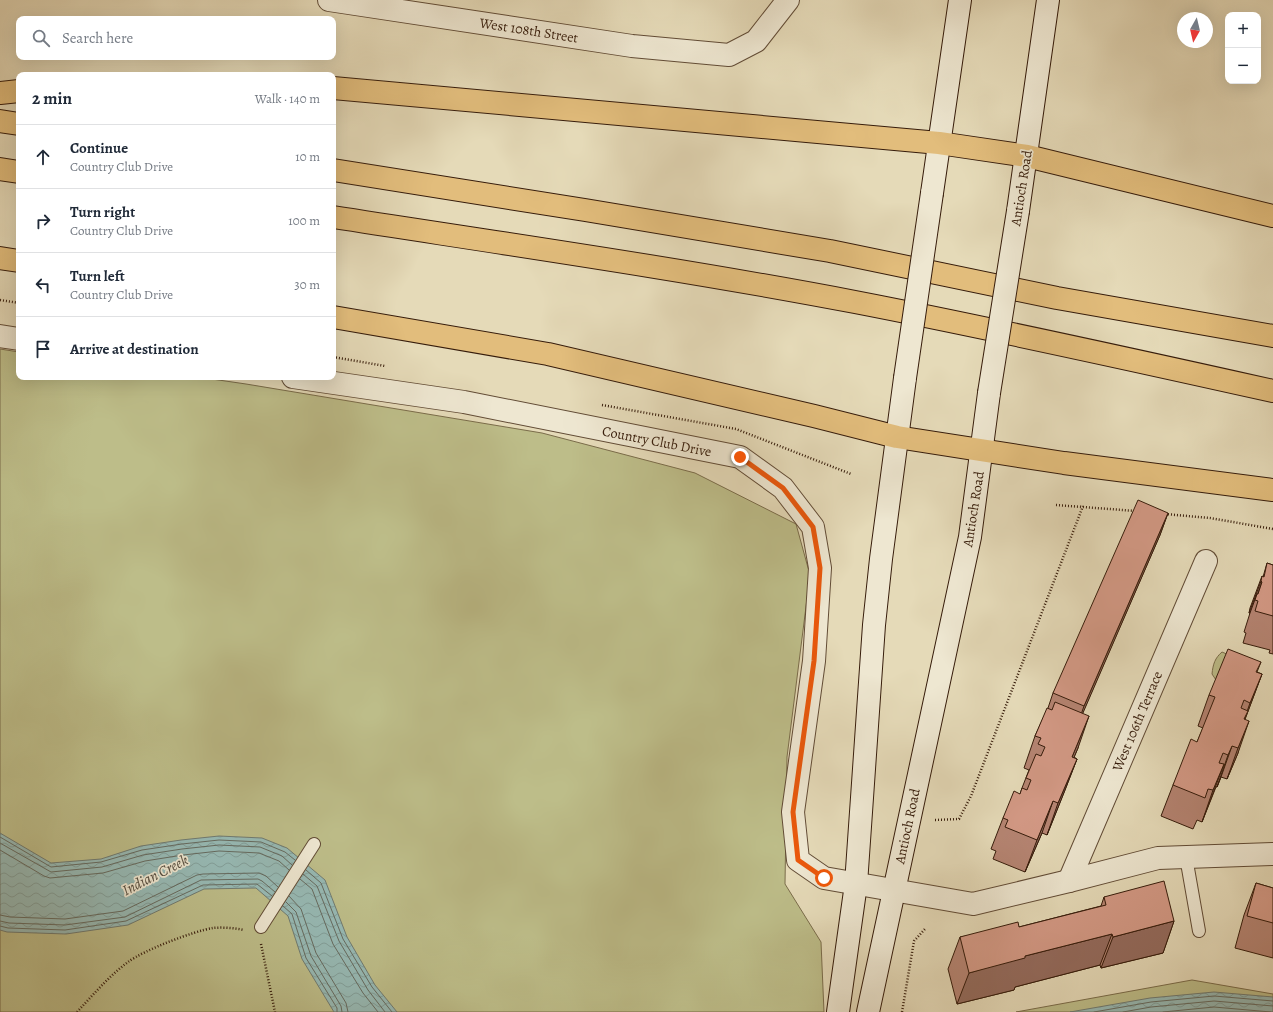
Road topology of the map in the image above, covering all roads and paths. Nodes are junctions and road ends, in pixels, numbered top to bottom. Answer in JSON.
{"nodes":[{"id":1,"x":329,"y":0,"type":"edge"},
{"id":2,"x":788,"y":0,"type":"edge"},
{"id":3,"x":960,"y":0,"type":"edge"},
{"id":4,"x":1048,"y":0,"type":"edge"},
{"id":5,"x":336,"y":88,"type":"edge"},
{"id":6,"x":16,"y":91,"type":"edge"},
{"id":7,"x":0,"y":92,"type":"edge"},
{"id":8,"x":0,"y":121,"type":"edge"},
{"id":9,"x":16,"y":124,"type":"edge"},
{"id":10,"x":939,"y":143,"type":"junction"},
{"id":11,"x":1026,"y":156,"type":"junction"},
{"id":12,"x":0,"y":169,"type":"edge"},
{"id":13,"x":336,"y":170,"type":"edge"},
{"id":14,"x":16,"y":172,"type":"edge"},
{"id":15,"x":1273,"y":216,"type":"edge"},
{"id":16,"x":336,"y":217,"type":"edge"},
{"id":17,"x":0,"y":258,"type":"edge"},
{"id":18,"x":16,"y":261,"type":"edge"},
{"id":19,"x":0,"y":300,"type":"edge"},
{"id":20,"x":16,"y":303,"type":"edge"},
{"id":21,"x":336,"y":317,"type":"edge"},
{"id":22,"x":0,"y":336,"type":"edge"},
{"id":23,"x":1273,"y":336,"type":"edge"},
{"id":24,"x":16,"y":339,"type":"edge"},
{"id":25,"x":314,"y":380,"type":"edge"},
{"id":26,"x":1273,"y":390,"type":"edge"},
{"id":27,"x":897,"y":437,"type":"junction"},
{"id":28,"x":982,"y":450,"type":"junction"},
{"id":29,"x":1273,"y":490,"type":"edge"},
{"id":30,"x":1056,"y":505,"type":"dead end"},
{"id":31,"x":1083,"y":506,"type":"junction"},
{"id":32,"x":1139,"y":511,"type":"edge"},
{"id":33,"x":1162,"y":514,"type":"edge"},
{"id":34,"x":1273,"y":529,"type":"edge"},
{"id":35,"x":1206,"y":561,"type":"dead end"},
{"id":36,"x":935,"y":820,"type":"dead end"},
{"id":37,"x":314,"y":844,"type":"dead end"},
{"id":38,"x":1273,"y":854,"type":"edge"},
{"id":39,"x":1186,"y":857,"type":"junction"},
{"id":40,"x":1069,"y":882,"type":"junction"},
{"id":41,"x":856,"y":884,"type":"junction"},
{"id":42,"x":893,"y":891,"type":"junction"},
{"id":43,"x":260,"y":927,"type":"dead end"},
{"id":44,"x":925,"y":929,"type":"dead end"},
{"id":45,"x":248,"y":931,"type":"dead end"},
{"id":46,"x":1199,"y":931,"type":"dead end"},
{"id":47,"x":261,"y":943,"type":"dead end"},
{"id":48,"x":78,"y":1012,"type":"edge"},
{"id":49,"x":275,"y":1012,"type":"edge"},
{"id":50,"x":838,"y":1012,"type":"edge"},
{"id":51,"x":868,"y":1012,"type":"edge"},
{"id":52,"x":902,"y":1012,"type":"edge"}],
"edges":[{"from":1,"to":2,"type":"street","name":"West 108th Street"},
{"from":3,"to":10,"type":"street"},
{"from":4,"to":11,"type":"street","name":"Antioch Road"},
{"from":5,"to":10,"type":"highway"},
{"from":6,"to":7,"type":"highway"},
{"from":8,"to":9,"type":"highway"},
{"from":10,"to":11,"type":"highway"},
{"from":10,"to":27,"type":"street","bridge":true},
{"from":11,"to":15,"type":"highway"},
{"from":11,"to":28,"type":"street","name":"Antioch Road","bridge":true},
{"from":12,"to":14,"type":"highway"},
{"from":13,"to":23,"type":"highway"},
{"from":16,"to":26,"type":"highway"},
{"from":17,"to":18,"type":"highway"},
{"from":19,"to":20,"type":"path"},
{"from":21,"to":27,"type":"highway"},
{"from":22,"to":24,"type":"street"},
{"from":25,"to":41,"type":"street","name":"Country Club Drive"},
{"from":27,"to":28,"type":"highway"},
{"from":27,"to":41,"type":"street"},
{"from":28,"to":29,"type":"highway"},
{"from":28,"to":42,"type":"street","name":"Antioch Road"},
{"from":30,"to":31,"type":"path"},
{"from":31,"to":32,"type":"path"},
{"from":31,"to":36,"type":"path"},
{"from":33,"to":34,"type":"path"},
{"from":35,"to":40,"type":"street","name":"West 106th Terrace"},
{"from":37,"to":43,"type":"lane"},
{"from":38,"to":39,"type":"street"},
{"from":39,"to":40,"type":"street"},
{"from":39,"to":46,"type":"lane"},
{"from":40,"to":42,"type":"street"},
{"from":41,"to":42,"type":"street"},
{"from":41,"to":50,"type":"street"},
{"from":42,"to":51,"type":"street","name":"Antioch Road"},
{"from":44,"to":52,"type":"path"},
{"from":45,"to":48,"type":"path"},
{"from":47,"to":49,"type":"path"}]}
